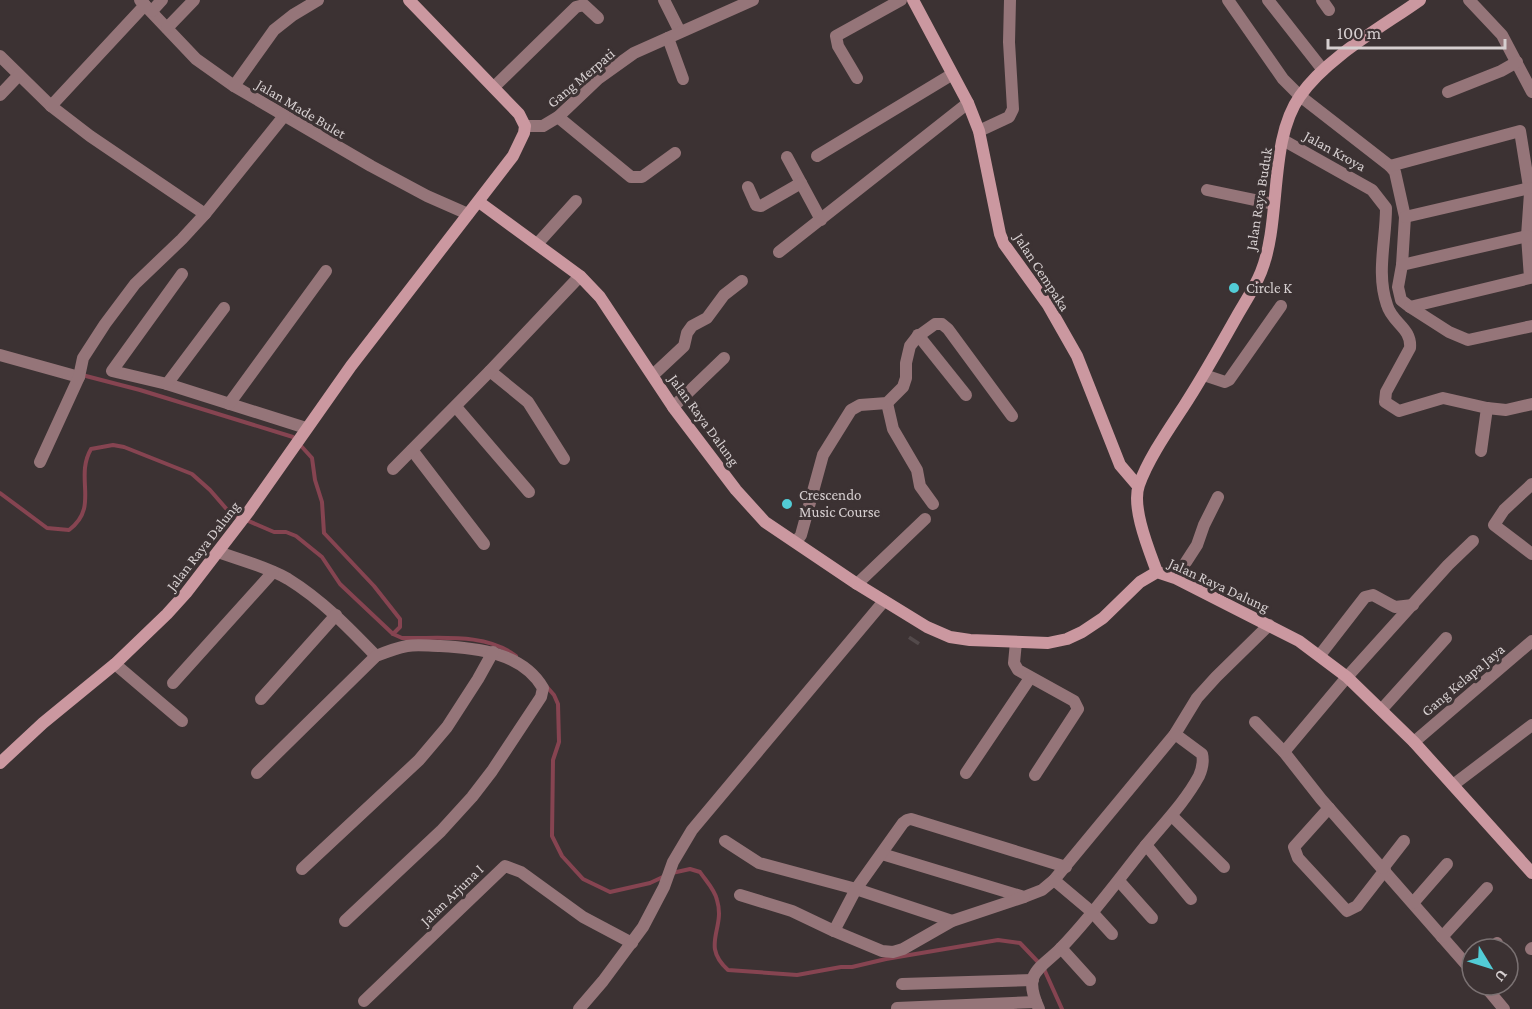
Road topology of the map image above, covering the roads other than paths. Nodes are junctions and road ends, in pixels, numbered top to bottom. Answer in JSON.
{"nodes":[{"id":1,"x":162,"y":0,"type":"edge"},
{"id":2,"x":194,"y":0,"type":"edge"},
{"id":3,"x":318,"y":0,"type":"edge"},
{"id":4,"x":409,"y":0,"type":"edge"},
{"id":5,"x":664,"y":0,"type":"edge"},
{"id":6,"x":753,"y":0,"type":"edge"},
{"id":7,"x":901,"y":0,"type":"edge"},
{"id":8,"x":913,"y":0,"type":"edge"},
{"id":9,"x":1019,"y":0,"type":"edge"},
{"id":10,"x":1228,"y":0,"type":"edge"},
{"id":11,"x":1269,"y":0,"type":"edge"},
{"id":12,"x":1420,"y":0,"type":"edge"},
{"id":13,"x":1469,"y":0,"type":"edge"},
{"id":14,"x":146,"y":5,"type":"edge"},
{"id":15,"x":1010,"y":5,"type":"edge"},
{"id":16,"x":598,"y":18,"type":"dead end"},
{"id":17,"x":167,"y":28,"type":"junction"},
{"id":18,"x":680,"y":32,"type":"junction"},
{"id":19,"x":668,"y":38,"type":"junction"},
{"id":20,"x":0,"y":56,"type":"edge"},
{"id":21,"x":1517,"y":62,"type":"junction"},
{"id":22,"x":1323,"y":70,"type":"junction"},
{"id":23,"x":19,"y":75,"type":"junction"},
{"id":24,"x":951,"y":75,"type":"junction"},
{"id":25,"x":857,"y":78,"type":"dead end"},
{"id":26,"x":683,"y":79,"type":"dead end"},
{"id":27,"x":234,"y":86,"type":"junction"},
{"id":28,"x":494,"y":87,"type":"junction"},
{"id":29,"x":1448,"y":92,"type":"dead end"},
{"id":30,"x":1532,"y":92,"type":"edge"},
{"id":31,"x":0,"y":95,"type":"edge"},
{"id":32,"x":1300,"y":96,"type":"junction"},
{"id":33,"x":968,"y":103,"type":"junction"},
{"id":34,"x":51,"y":106,"type":"junction"},
{"id":35,"x":284,"y":116,"type":"junction"},
{"id":36,"x":558,"y":117,"type":"junction"},
{"id":37,"x":525,"y":126,"type":"junction"},
{"id":38,"x":979,"y":131,"type":"junction"},
{"id":39,"x":1283,"y":140,"type":"junction"},
{"id":40,"x":675,"y":153,"type":"dead end"},
{"id":41,"x":817,"y":156,"type":"dead end"},
{"id":42,"x":787,"y":157,"type":"dead end"},
{"id":43,"x":1390,"y":166,"type":"junction"},
{"id":44,"x":801,"y":183,"type":"junction"},
{"id":45,"x":748,"y":187,"type":"dead end"},
{"id":46,"x":1530,"y":187,"type":"edge"},
{"id":47,"x":1208,"y":190,"type":"dead end"},
{"id":48,"x":576,"y":201,"type":"dead end"},
{"id":49,"x":479,"y":202,"type":"junction"},
{"id":50,"x":1274,"y":204,"type":"junction"},
{"id":51,"x":205,"y":214,"type":"junction"},
{"id":52,"x":468,"y":214,"type":"junction"},
{"id":53,"x":1405,"y":217,"type":"junction"},
{"id":54,"x":821,"y":220,"type":"junction"},
{"id":55,"x":1527,"y":236,"type":"junction"},
{"id":56,"x":538,"y":243,"type":"junction"},
{"id":57,"x":779,"y":252,"type":"dead end"},
{"id":58,"x":1402,"y":265,"type":"junction"},
{"id":59,"x":326,"y":271,"type":"dead end"},
{"id":60,"x":182,"y":274,"type":"dead end"},
{"id":61,"x":580,"y":276,"type":"junction"},
{"id":62,"x":742,"y":281,"type":"dead end"},
{"id":63,"x":1281,"y":306,"type":"dead end"},
{"id":64,"x":224,"y":308,"type":"dead end"},
{"id":65,"x":1410,"y":308,"type":"junction"},
{"id":66,"x":1532,"y":326,"type":"edge"},
{"id":67,"x":918,"y":335,"type":"junction"},
{"id":68,"x":0,"y":355,"type":"edge"},
{"id":69,"x":724,"y":358,"type":"dead end"},
{"id":70,"x":490,"y":372,"type":"junction"},
{"id":71,"x":653,"y":375,"type":"junction"},
{"id":72,"x":1204,"y":375,"type":"junction"},
{"id":73,"x":79,"y":377,"type":"junction"},
{"id":74,"x":166,"y":384,"type":"junction"},
{"id":75,"x":966,"y":395,"type":"dead end"},
{"id":76,"x":887,"y":403,"type":"junction"},
{"id":77,"x":229,"y":404,"type":"junction"},
{"id":78,"x":1532,"y":404,"type":"edge"},
{"id":79,"x":456,"y":406,"type":"junction"},
{"id":80,"x":673,"y":407,"type":"junction"},
{"id":81,"x":1487,"y":408,"type":"junction"},
{"id":82,"x":1012,"y":416,"type":"dead end"},
{"id":83,"x":306,"y":428,"type":"junction"},
{"id":84,"x":412,"y":450,"type":"junction"},
{"id":85,"x":1481,"y":451,"type":"dead end"},
{"id":86,"x":564,"y":459,"type":"dead end"},
{"id":87,"x":40,"y":462,"type":"dead end"},
{"id":88,"x":393,"y":469,"type":"dead end"},
{"id":89,"x":1532,"y":484,"type":"edge"},
{"id":90,"x":1138,"y":486,"type":"junction"},
{"id":91,"x":529,"y":492,"type":"dead end"},
{"id":92,"x":1218,"y":497,"type":"dead end"},
{"id":93,"x":933,"y":504,"type":"dead end"},
{"id":94,"x":926,"y":519,"type":"dead end"},
{"id":95,"x":1473,"y":541,"type":"dead end"},
{"id":96,"x":796,"y":542,"type":"junction"},
{"id":97,"x":484,"y":544,"type":"dead end"},
{"id":98,"x":218,"y":552,"type":"junction"},
{"id":99,"x":1532,"y":554,"type":"edge"},
{"id":100,"x":1186,"y":562,"type":"dead end"},
{"id":101,"x":273,"y":572,"type":"junction"},
{"id":102,"x":1157,"y":572,"type":"junction"},
{"id":103,"x":857,"y":584,"type":"junction"},
{"id":104,"x":885,"y":601,"type":"junction"},
{"id":105,"x":1413,"y":605,"type":"junction"},
{"id":106,"x":336,"y":615,"type":"junction"},
{"id":107,"x":1269,"y":625,"type":"junction"},
{"id":108,"x":1446,"y":638,"type":"dead end"},
{"id":109,"x":1532,"y":641,"type":"edge"},
{"id":110,"x":1016,"y":642,"type":"junction"},
{"id":111,"x":493,"y":652,"type":"junction"},
{"id":112,"x":1320,"y":655,"type":"junction"},
{"id":113,"x":376,"y":656,"type":"junction"},
{"id":114,"x":114,"y":664,"type":"junction"},
{"id":115,"x":1347,"y":677,"type":"junction"},
{"id":116,"x":1030,"y":678,"type":"junction"},
{"id":117,"x":173,"y":683,"type":"dead end"},
{"id":118,"x":261,"y":699,"type":"dead end"},
{"id":119,"x":1382,"y":709,"type":"junction"},
{"id":120,"x":182,"y":721,"type":"dead end"},
{"id":121,"x":1256,"y":722,"type":"dead end"},
{"id":122,"x":1532,"y":725,"type":"edge"},
{"id":123,"x":1175,"y":734,"type":"junction"},
{"id":124,"x":1414,"y":742,"type":"junction"},
{"id":125,"x":1284,"y":752,"type":"junction"},
{"id":126,"x":0,"y":763,"type":"edge"},
{"id":127,"x":257,"y":773,"type":"dead end"},
{"id":128,"x":966,"y":773,"type":"dead end"},
{"id":129,"x":1035,"y":775,"type":"dead end"},
{"id":130,"x":1453,"y":785,"type":"junction"},
{"id":131,"x":1329,"y":808,"type":"junction"},
{"id":132,"x":1172,"y":816,"type":"junction"},
{"id":133,"x":725,"y":841,"type":"dead end"},
{"id":134,"x":1404,"y":842,"type":"dead end"},
{"id":135,"x":1146,"y":845,"type":"junction"},
{"id":136,"x":882,"y":855,"type":"junction"},
{"id":137,"x":1447,"y":864,"type":"dead end"},
{"id":138,"x":1066,"y":867,"type":"junction"},
{"id":139,"x":1224,"y":867,"type":"dead end"},
{"id":140,"x":302,"y":869,"type":"dead end"},
{"id":141,"x":1384,"y":869,"type":"junction"},
{"id":142,"x":1532,"y":873,"type":"edge"},
{"id":143,"x":1054,"y":880,"type":"junction"},
{"id":144,"x":1119,"y":881,"type":"junction"},
{"id":145,"x":1487,"y":888,"type":"dead end"},
{"id":146,"x":855,"y":889,"type":"junction"},
{"id":147,"x":740,"y":895,"type":"dead end"},
{"id":148,"x":1024,"y":897,"type":"junction"},
{"id":149,"x":1191,"y":898,"type":"dead end"},
{"id":150,"x":1413,"y":903,"type":"junction"},
{"id":151,"x":1092,"y":912,"type":"junction"},
{"id":152,"x":1152,"y":918,"type":"dead end"},
{"id":153,"x":345,"y":921,"type":"dead end"},
{"id":154,"x":952,"y":921,"type":"junction"},
{"id":155,"x":834,"y":931,"type":"junction"},
{"id":156,"x":1112,"y":934,"type":"dead end"},
{"id":157,"x":1442,"y":937,"type":"junction"},
{"id":158,"x":632,"y":943,"type":"junction"},
{"id":159,"x":1061,"y":948,"type":"junction"},
{"id":160,"x":1460,"y":957,"type":"edge"},
{"id":161,"x":1035,"y":976,"type":"junction"},
{"id":162,"x":1090,"y":980,"type":"dead end"},
{"id":163,"x":902,"y":984,"type":"dead end"},
{"id":164,"x":1494,"y":997,"type":"edge"},
{"id":165,"x":364,"y":1001,"type":"dead end"},
{"id":166,"x":1038,"y":1006,"type":"edge"},
{"id":167,"x":897,"y":1008,"type":"edge"},
{"id":168,"x":579,"y":1009,"type":"edge"},
{"id":169,"x":1504,"y":1009,"type":"edge"}],
"edges":[{"from":1,"to":14,"type":"street"},
{"from":2,"to":17,"type":"street"},
{"from":3,"to":27,"type":"street"},
{"from":4,"to":28,"type":"street"},
{"from":5,"to":18,"type":"street"},
{"from":6,"to":18,"type":"street","name":"Gang Merpati"},
{"from":7,"to":25,"type":"street"},
{"from":8,"to":24,"type":"street","name":"Jalan Cempaka"},
{"from":9,"to":15,"type":"street"},
{"from":10,"to":32,"type":"street"},
{"from":11,"to":22,"type":"street"},
{"from":12,"to":22,"type":"street","name":"Jalan Raya Buduk"},
{"from":13,"to":21,"type":"street"},
{"from":14,"to":17,"type":"street","name":"Jalan Made Bulet"},
{"from":14,"to":34,"type":"street"},
{"from":15,"to":38,"type":"street"},
{"from":16,"to":28,"type":"street"},
{"from":17,"to":27,"type":"street","name":"Jalan Made Bulet"},
{"from":18,"to":19,"type":"street","name":"Gang Merpati"},
{"from":19,"to":26,"type":"street"},
{"from":19,"to":36,"type":"street","name":"Gang Merpati"},
{"from":20,"to":23,"type":"street"},
{"from":21,"to":29,"type":"street"},
{"from":21,"to":30,"type":"street"},
{"from":22,"to":32,"type":"street","name":"Jalan Raya Buduk"},
{"from":23,"to":31,"type":"street"},
{"from":23,"to":34,"type":"street"},
{"from":24,"to":33,"type":"street","name":"Jalan Cempaka"},
{"from":24,"to":41,"type":"street"},
{"from":27,"to":35,"type":"street","name":"Jalan Made Bulet"},
{"from":28,"to":37,"type":"street"},
{"from":32,"to":39,"type":"street","name":"Jalan Raya Buduk"},
{"from":32,"to":43,"type":"street"},
{"from":33,"to":38,"type":"street","name":"Jalan Cempaka"},
{"from":33,"to":54,"type":"street"},
{"from":34,"to":51,"type":"street"},
{"from":35,"to":51,"type":"street"},
{"from":35,"to":52,"type":"street","name":"Jalan Made Bulet"},
{"from":36,"to":37,"type":"street","name":"Gang Merpati"},
{"from":36,"to":40,"type":"street"},
{"from":37,"to":49,"type":"street"},
{"from":38,"to":90,"type":"street","name":"Jalan Cempaka"},
{"from":39,"to":50,"type":"street","name":"Jalan Raya Buduk"},
{"from":39,"to":81,"type":"street","name":"Jalan Kroya"},
{"from":42,"to":44,"type":"street"},
{"from":43,"to":46,"type":"street"},
{"from":43,"to":53,"type":"street"},
{"from":44,"to":45,"type":"street"},
{"from":44,"to":54,"type":"street"},
{"from":46,"to":53,"type":"street"},
{"from":46,"to":55,"type":"street"},
{"from":47,"to":50,"type":"street"},
{"from":48,"to":56,"type":"street"},
{"from":49,"to":52,"type":"street","name":"Jalan Raya Dalung"},
{"from":49,"to":56,"type":"street","name":"Jalan Raya Dalung"},
{"from":50,"to":72,"type":"street","name":"Jalan Raya Buduk"},
{"from":51,"to":73,"type":"street"},
{"from":52,"to":83,"type":"street","name":"Jalan Raya Dalung"},
{"from":53,"to":58,"type":"street"},
{"from":54,"to":57,"type":"street"},
{"from":55,"to":58,"type":"street"},
{"from":55,"to":65,"type":"street"},
{"from":56,"to":61,"type":"street","name":"Jalan Raya Dalung"},
{"from":58,"to":65,"type":"street"},
{"from":59,"to":77,"type":"street"},
{"from":60,"to":74,"type":"street"},
{"from":61,"to":70,"type":"street"},
{"from":61,"to":71,"type":"street","name":"Jalan Raya Dalung"},
{"from":62,"to":71,"type":"street"},
{"from":63,"to":72,"type":"street"},
{"from":64,"to":74,"type":"street"},
{"from":65,"to":66,"type":"street"},
{"from":67,"to":75,"type":"street"},
{"from":67,"to":76,"type":"street"},
{"from":67,"to":82,"type":"street"},
{"from":68,"to":73,"type":"street"},
{"from":69,"to":80,"type":"street"},
{"from":70,"to":79,"type":"street"},
{"from":70,"to":86,"type":"street"},
{"from":71,"to":80,"type":"street","name":"Jalan Raya Dalung"},
{"from":72,"to":90,"type":"street","name":"Jalan Raya Buduk"},
{"from":73,"to":87,"type":"street"},
{"from":74,"to":77,"type":"street"},
{"from":76,"to":93,"type":"street"},
{"from":76,"to":96,"type":"street"},
{"from":77,"to":83,"type":"street"},
{"from":78,"to":81,"type":"street"},
{"from":79,"to":84,"type":"street"},
{"from":79,"to":91,"type":"street"},
{"from":80,"to":96,"type":"street","name":"Jalan Raya Dalung"},
{"from":81,"to":85,"type":"street"},
{"from":83,"to":98,"type":"street","name":"Jalan Raya Dalung"},
{"from":84,"to":88,"type":"street"},
{"from":84,"to":97,"type":"street"},
{"from":89,"to":99,"type":"street"},
{"from":90,"to":102,"type":"street"},
{"from":92,"to":100,"type":"street"},
{"from":94,"to":103,"type":"street"},
{"from":95,"to":105,"type":"street"},
{"from":96,"to":103,"type":"street","name":"Jalan Raya Dalung"},
{"from":98,"to":101,"type":"street"},
{"from":98,"to":114,"type":"street","name":"Jalan Raya Dalung"},
{"from":101,"to":106,"type":"street"},
{"from":101,"to":117,"type":"street"},
{"from":102,"to":107,"type":"street","name":"Jalan Raya Dalung"},
{"from":102,"to":110,"type":"street","name":"Jalan Raya Dalung"},
{"from":103,"to":104,"type":"street","name":"Jalan Raya Dalung"},
{"from":104,"to":110,"type":"street","name":"Jalan Raya Dalung"},
{"from":104,"to":158,"type":"street"},
{"from":105,"to":112,"type":"street"},
{"from":105,"to":115,"type":"street"},
{"from":106,"to":113,"type":"street"},
{"from":106,"to":118,"type":"street"},
{"from":107,"to":112,"type":"street","name":"Jalan Raya Dalung"},
{"from":107,"to":123,"type":"street"},
{"from":108,"to":119,"type":"street"},
{"from":109,"to":124,"type":"street","name":"Gang Kelapa Jaya"},
{"from":110,"to":116,"type":"street"},
{"from":111,"to":113,"type":"street"},
{"from":111,"to":140,"type":"street"},
{"from":111,"to":153,"type":"street"},
{"from":112,"to":115,"type":"street","name":"Jalan Raya Dalung"},
{"from":113,"to":127,"type":"street"},
{"from":114,"to":120,"type":"street"},
{"from":114,"to":126,"type":"street","name":"Jalan Raya Dalung"},
{"from":115,"to":119,"type":"street","name":"Jalan Raya Dalung"},
{"from":115,"to":125,"type":"street"},
{"from":116,"to":128,"type":"street"},
{"from":116,"to":129,"type":"street"},
{"from":119,"to":124,"type":"street","name":"Jalan Raya Dalung"},
{"from":121,"to":125,"type":"street"},
{"from":122,"to":130,"type":"street"},
{"from":123,"to":132,"type":"street"},
{"from":123,"to":138,"type":"street"},
{"from":124,"to":130,"type":"street","name":"Jalan Raya Dalung"},
{"from":125,"to":131,"type":"street"},
{"from":130,"to":142,"type":"street","name":"Jalan Raya Dalung"},
{"from":131,"to":141,"type":"street"},
{"from":131,"to":141,"type":"street"},
{"from":132,"to":135,"type":"street"},
{"from":132,"to":139,"type":"street"},
{"from":133,"to":146,"type":"street"},
{"from":134,"to":141,"type":"street"},
{"from":135,"to":144,"type":"street"},
{"from":135,"to":149,"type":"street"},
{"from":136,"to":138,"type":"street"},
{"from":136,"to":146,"type":"street"},
{"from":136,"to":148,"type":"street"},
{"from":137,"to":150,"type":"street"},
{"from":138,"to":143,"type":"street"},
{"from":141,"to":150,"type":"street"},
{"from":143,"to":148,"type":"street"},
{"from":143,"to":151,"type":"street"},
{"from":144,"to":151,"type":"street"},
{"from":144,"to":152,"type":"street"},
{"from":145,"to":157,"type":"street"},
{"from":146,"to":154,"type":"street"},
{"from":146,"to":155,"type":"street"},
{"from":147,"to":155,"type":"street"},
{"from":148,"to":154,"type":"street"},
{"from":150,"to":157,"type":"street"},
{"from":151,"to":156,"type":"street"},
{"from":151,"to":159,"type":"street"},
{"from":154,"to":155,"type":"street"},
{"from":157,"to":160,"type":"street"},
{"from":158,"to":165,"type":"street","name":"Jalan Arjuna I"},
{"from":158,"to":168,"type":"street"},
{"from":159,"to":161,"type":"street"},
{"from":159,"to":162,"type":"street"},
{"from":161,"to":163,"type":"street"},
{"from":161,"to":166,"type":"street"},
{"from":164,"to":169,"type":"street"},
{"from":166,"to":167,"type":"street"}]}
